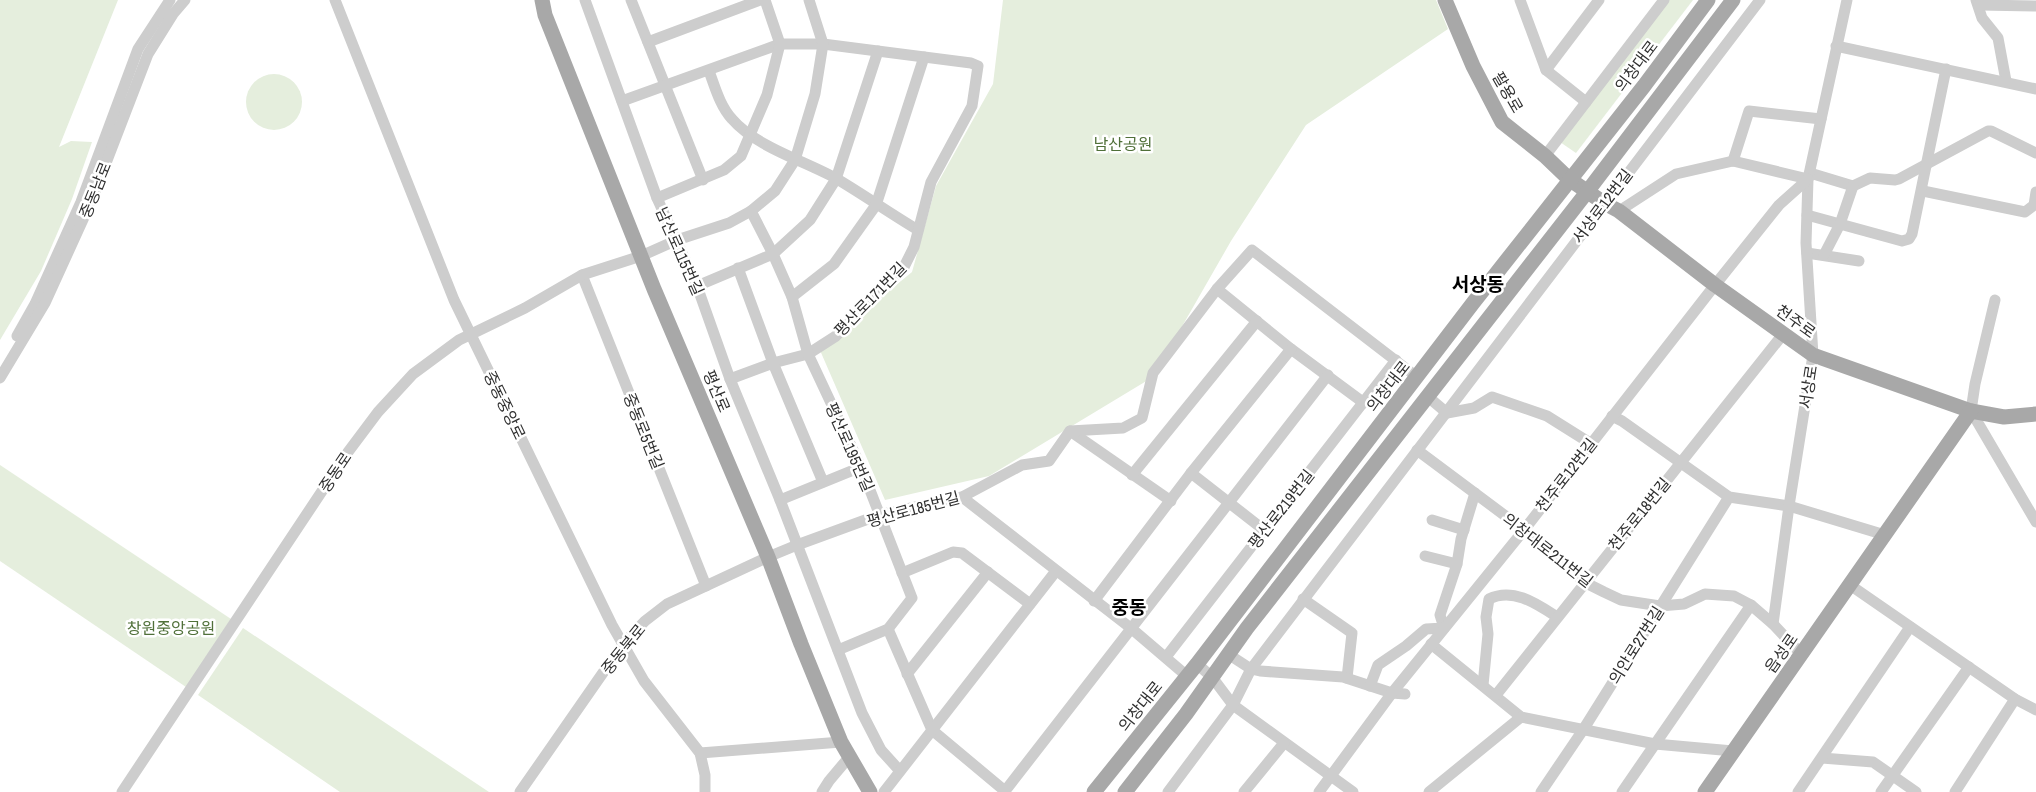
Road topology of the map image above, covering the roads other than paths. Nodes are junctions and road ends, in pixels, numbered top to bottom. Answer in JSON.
{"nodes":[{"id":1,"x":170,"y":0,"type":"edge"},
{"id":2,"x":186,"y":0,"type":"edge"},
{"id":3,"x":335,"y":0,"type":"edge"},
{"id":4,"x":542,"y":0,"type":"edge"},
{"id":5,"x":585,"y":0,"type":"edge"},
{"id":6,"x":631,"y":0,"type":"edge"},
{"id":7,"x":760,"y":0,"type":"edge"},
{"id":8,"x":765,"y":0,"type":"edge"},
{"id":9,"x":809,"y":0,"type":"edge"},
{"id":10,"x":1445,"y":0,"type":"edge"},
{"id":11,"x":1520,"y":0,"type":"edge"},
{"id":12,"x":1599,"y":0,"type":"edge"},
{"id":13,"x":1664,"y":0,"type":"edge"},
{"id":14,"x":1707,"y":0,"type":"edge"},
{"id":15,"x":1733,"y":0,"type":"edge"},
{"id":16,"x":1760,"y":0,"type":"edge"},
{"id":17,"x":1847,"y":0,"type":"edge"},
{"id":18,"x":1977,"y":2,"type":"edge"},
{"id":19,"x":2036,"y":6,"type":"edge"},
{"id":20,"x":648,"y":42,"type":"junction"},
{"id":21,"x":780,"y":44,"type":"junction"},
{"id":22,"x":823,"y":44,"type":"junction"},
{"id":23,"x":1836,"y":46,"type":"junction"},
{"id":24,"x":878,"y":51,"type":"junction"},
{"id":25,"x":924,"y":57,"type":"junction"},
{"id":26,"x":1946,"y":69,"type":"junction"},
{"id":27,"x":1546,"y":70,"type":"junction"},
{"id":28,"x":708,"y":71,"type":"junction"},
{"id":29,"x":2006,"y":81,"type":"junction"},
{"id":30,"x":665,"y":86,"type":"junction"},
{"id":31,"x":2036,"y":89,"type":"edge"},
{"id":32,"x":622,"y":101,"type":"junction"},
{"id":33,"x":1586,"y":102,"type":"junction"},
{"id":34,"x":1821,"y":119,"type":"junction"},
{"id":35,"x":751,"y":136,"type":"junction"},
{"id":36,"x":2036,"y":153,"type":"edge"},
{"id":37,"x":1545,"y":156,"type":"junction"},
{"id":38,"x":795,"y":160,"type":"junction"},
{"id":39,"x":1733,"y":161,"type":"junction"},
{"id":40,"x":1928,"y":163,"type":"junction"},
{"id":41,"x":1809,"y":176,"type":"junction"},
{"id":42,"x":836,"y":179,"type":"junction"},
{"id":43,"x":1569,"y":179,"type":"junction"},
{"id":44,"x":703,"y":180,"type":"junction"},
{"id":45,"x":1853,"y":186,"type":"junction"},
{"id":46,"x":1923,"y":191,"type":"junction"},
{"id":47,"x":1587,"y":192,"type":"junction"},
{"id":48,"x":2036,"y":192,"type":"edge"},
{"id":49,"x":657,"y":198,"type":"junction"},
{"id":50,"x":1604,"y":203,"type":"junction"},
{"id":51,"x":876,"y":205,"type":"junction"},
{"id":52,"x":750,"y":211,"type":"junction"},
{"id":53,"x":1619,"y":211,"type":"junction"},
{"id":54,"x":1807,"y":215,"type":"junction"},
{"id":55,"x":1840,"y":224,"type":"junction"},
{"id":56,"x":918,"y":230,"type":"junction"},
{"id":57,"x":677,"y":240,"type":"junction"},
{"id":58,"x":1807,"y":253,"type":"junction"},
{"id":59,"x":773,"y":254,"type":"junction"},
{"id":60,"x":1824,"y":255,"type":"junction"},
{"id":61,"x":641,"y":256,"type":"junction"},
{"id":62,"x":1859,"y":261,"type":"dead end"},
{"id":63,"x":738,"y":268,"type":"junction"},
{"id":64,"x":582,"y":275,"type":"junction"},
{"id":65,"x":1715,"y":285,"type":"junction"},
{"id":66,"x":697,"y":286,"type":"junction"},
{"id":67,"x":1218,"y":289,"type":"junction"},
{"id":68,"x":792,"y":297,"type":"junction"},
{"id":69,"x":1995,"y":300,"type":"dead end"},
{"id":70,"x":1257,"y":322,"type":"junction"},
{"id":71,"x":1784,"y":333,"type":"junction"},
{"id":72,"x":471,"y":334,"type":"junction"},
{"id":73,"x":1291,"y":349,"type":"junction"},
{"id":74,"x":808,"y":354,"type":"junction"},
{"id":75,"x":1813,"y":355,"type":"junction"},
{"id":76,"x":1396,"y":360,"type":"junction"},
{"id":77,"x":773,"y":363,"type":"junction"},
{"id":78,"x":0,"y":364,"type":"edge"},
{"id":79,"x":1328,"y":375,"type":"junction"},
{"id":80,"x":1417,"y":377,"type":"junction"},
{"id":81,"x":0,"y":378,"type":"edge"},
{"id":82,"x":730,"y":379,"type":"junction"},
{"id":83,"x":1427,"y":396,"type":"junction"},
{"id":84,"x":1364,"y":403,"type":"junction"},
{"id":85,"x":1971,"y":411,"type":"junction"},
{"id":86,"x":1446,"y":413,"type":"junction"},
{"id":87,"x":2036,"y":414,"type":"edge"},
{"id":88,"x":1612,"y":416,"type":"junction"},
{"id":89,"x":1070,"y":431,"type":"junction"},
{"id":90,"x":1590,"y":443,"type":"junction"},
{"id":91,"x":1417,"y":450,"type":"junction"},
{"id":92,"x":1681,"y":462,"type":"junction"},
{"id":93,"x":861,"y":466,"type":"junction"},
{"id":94,"x":1191,"y":472,"type":"junction"},
{"id":95,"x":1132,"y":475,"type":"junction"},
{"id":96,"x":823,"y":482,"type":"junction"},
{"id":97,"x":1475,"y":494,"type":"junction"},
{"id":98,"x":962,"y":497,"type":"junction"},
{"id":99,"x":1729,"y":497,"type":"junction"},
{"id":100,"x":780,"y":500,"type":"junction"},
{"id":101,"x":1171,"y":501,"type":"junction"},
{"id":102,"x":1230,"y":502,"type":"junction"},
{"id":103,"x":1789,"y":506,"type":"junction"},
{"id":104,"x":879,"y":515,"type":"junction"},
{"id":105,"x":1432,"y":520,"type":"dead end"},
{"id":106,"x":2036,"y":522,"type":"edge"},
{"id":107,"x":1264,"y":530,"type":"junction"},
{"id":108,"x":1464,"y":530,"type":"junction"},
{"id":109,"x":1524,"y":530,"type":"junction"},
{"id":110,"x":1885,"y":534,"type":"junction"},
{"id":111,"x":797,"y":545,"type":"junction"},
{"id":112,"x":768,"y":556,"type":"junction"},
{"id":113,"x":1425,"y":556,"type":"dead end"},
{"id":114,"x":1457,"y":564,"type":"junction"},
{"id":115,"x":1056,"y":571,"type":"junction"},
{"id":116,"x":988,"y":572,"type":"junction"},
{"id":117,"x":902,"y":573,"type":"junction"},
{"id":118,"x":1584,"y":582,"type":"junction"},
{"id":119,"x":1850,"y":585,"type":"junction"},
{"id":120,"x":706,"y":586,"type":"junction"},
{"id":121,"x":1304,"y":599,"type":"junction"},
{"id":122,"x":1094,"y":601,"type":"junction"},
{"id":123,"x":1030,"y":604,"type":"junction"},
{"id":124,"x":1751,"y":605,"type":"junction"},
{"id":125,"x":1660,"y":606,"type":"junction"},
{"id":126,"x":1557,"y":617,"type":"junction"},
{"id":127,"x":1774,"y":624,"type":"junction"},
{"id":128,"x":1910,"y":627,"type":"junction"},
{"id":129,"x":1444,"y":628,"type":"junction"},
{"id":130,"x":888,"y":629,"type":"junction"},
{"id":131,"x":1132,"y":629,"type":"junction"},
{"id":132,"x":623,"y":644,"type":"junction"},
{"id":133,"x":1431,"y":644,"type":"junction"},
{"id":134,"x":838,"y":650,"type":"junction"},
{"id":135,"x":1228,"y":654,"type":"junction"},
{"id":136,"x":1801,"y":654,"type":"junction"},
{"id":137,"x":1166,"y":657,"type":"junction"},
{"id":138,"x":1969,"y":667,"type":"junction"},
{"id":139,"x":1251,"y":669,"type":"junction"},
{"id":140,"x":1192,"y":670,"type":"junction"},
{"id":141,"x":907,"y":674,"type":"junction"},
{"id":142,"x":1212,"y":677,"type":"junction"},
{"id":143,"x":1347,"y":678,"type":"junction"},
{"id":144,"x":1483,"y":685,"type":"junction"},
{"id":145,"x":1370,"y":686,"type":"junction"},
{"id":146,"x":1392,"y":693,"type":"junction"},
{"id":147,"x":1405,"y":694,"type":"dead end"},
{"id":148,"x":1496,"y":695,"type":"junction"},
{"id":149,"x":2015,"y":699,"type":"junction"},
{"id":150,"x":1233,"y":705,"type":"junction"},
{"id":151,"x":2036,"y":710,"type":"edge"},
{"id":152,"x":1521,"y":717,"type":"junction"},
{"id":153,"x":932,"y":730,"type":"junction"},
{"id":154,"x":1583,"y":730,"type":"junction"},
{"id":155,"x":841,"y":742,"type":"junction"},
{"id":156,"x":1284,"y":742,"type":"junction"},
{"id":157,"x":1655,"y":744,"type":"junction"},
{"id":158,"x":1733,"y":751,"type":"junction"},
{"id":159,"x":700,"y":752,"type":"junction"},
{"id":160,"x":850,"y":756,"type":"junction"},
{"id":161,"x":1822,"y":758,"type":"junction"},
{"id":162,"x":900,"y":771,"type":"junction"},
{"id":163,"x":1331,"y":776,"type":"junction"},
{"id":164,"x":1892,"y":776,"type":"junction"},
{"id":165,"x":122,"y":792,"type":"edge"},
{"id":166,"x":520,"y":792,"type":"edge"},
{"id":167,"x":705,"y":792,"type":"edge"},
{"id":168,"x":822,"y":792,"type":"edge"},
{"id":169,"x":870,"y":792,"type":"edge"},
{"id":170,"x":884,"y":792,"type":"edge"},
{"id":171,"x":1094,"y":792,"type":"edge"},
{"id":172,"x":1125,"y":792,"type":"edge"},
{"id":173,"x":1168,"y":792,"type":"edge"},
{"id":174,"x":1244,"y":792,"type":"edge"},
{"id":175,"x":1319,"y":792,"type":"edge"},
{"id":176,"x":1353,"y":792,"type":"edge"},
{"id":177,"x":1429,"y":792,"type":"edge"},
{"id":178,"x":1540,"y":792,"type":"edge"},
{"id":179,"x":1622,"y":792,"type":"edge"},
{"id":180,"x":1705,"y":792,"type":"edge"},
{"id":181,"x":1798,"y":792,"type":"edge"},
{"id":182,"x":1881,"y":792,"type":"edge"},
{"id":183,"x":1916,"y":792,"type":"edge"},
{"id":184,"x":1955,"y":792,"type":"edge"}],
"edges":[{"from":1,"to":78,"type":"street","name":"중동남로"},
{"from":2,"to":81,"type":"street","name":"중동남로"},
{"from":3,"to":72,"type":"street","name":"중동중앙로"},
{"from":4,"to":61,"type":"main road","name":"평산로"},
{"from":5,"to":32,"type":"street","name":"남산로115번길"},
{"from":6,"to":20,"type":"street"},
{"from":7,"to":20,"type":"street"},
{"from":8,"to":21,"type":"street"},
{"from":9,"to":22,"type":"street"},
{"from":10,"to":37,"type":"main road","name":"팔용로"},
{"from":11,"to":27,"type":"street"},
{"from":12,"to":27,"type":"street"},
{"from":13,"to":33,"type":"street"},
{"from":14,"to":43,"type":"main road","name":"의창대로"},
{"from":15,"to":47,"type":"main road"},
{"from":16,"to":50,"type":"street","name":"서상로12번길"},
{"from":17,"to":23,"type":"street","name":"서상로"},
{"from":18,"to":19,"type":"street"},
{"from":18,"to":29,"type":"street"},
{"from":20,"to":30,"type":"street"},
{"from":21,"to":22,"type":"street"},
{"from":21,"to":28,"type":"street"},
{"from":21,"to":35,"type":"street"},
{"from":22,"to":24,"type":"street"},
{"from":22,"to":38,"type":"street","name":"중동로"},
{"from":23,"to":26,"type":"street"},
{"from":23,"to":34,"type":"street","name":"서상로"},
{"from":24,"to":25,"type":"street"},
{"from":24,"to":42,"type":"street"},
{"from":25,"to":51,"type":"street"},
{"from":25,"to":56,"type":"street","name":"평산로171번길"},
{"from":26,"to":29,"type":"street"},
{"from":26,"to":40,"type":"street"},
{"from":27,"to":33,"type":"street"},
{"from":28,"to":30,"type":"street"},
{"from":28,"to":35,"type":"street"},
{"from":29,"to":31,"type":"street"},
{"from":30,"to":32,"type":"street"},
{"from":30,"to":44,"type":"street"},
{"from":32,"to":49,"type":"street","name":"남산로115번길"},
{"from":33,"to":37,"type":"street"},
{"from":34,"to":39,"type":"street"},
{"from":34,"to":41,"type":"street","name":"서상로"},
{"from":35,"to":38,"type":"street"},
{"from":35,"to":44,"type":"street"},
{"from":36,"to":40,"type":"street"},
{"from":37,"to":43,"type":"main road","name":"팔용로"},
{"from":38,"to":42,"type":"street"},
{"from":38,"to":52,"type":"street","name":"중동로"},
{"from":39,"to":41,"type":"street"},
{"from":39,"to":53,"type":"street"},
{"from":40,"to":45,"type":"street"},
{"from":40,"to":46,"type":"street"},
{"from":41,"to":45,"type":"street"},
{"from":41,"to":54,"type":"street","name":"서상로"},
{"from":41,"to":65,"type":"street","name":"천주로12번길"},
{"from":42,"to":51,"type":"street"},
{"from":42,"to":59,"type":"street"},
{"from":43,"to":47,"type":"main road","name":"천주로"},
{"from":43,"to":80,"type":"main road","name":"의창대로"},
{"from":44,"to":49,"type":"street"},
{"from":45,"to":55,"type":"street"},
{"from":46,"to":48,"type":"street"},
{"from":46,"to":55,"type":"street"},
{"from":47,"to":50,"type":"main road","name":"천주로"},
{"from":47,"to":83,"type":"main road"},
{"from":49,"to":57,"type":"street","name":"남산로115번길"},
{"from":50,"to":53,"type":"main road","name":"천주로"},
{"from":50,"to":86,"type":"street","name":"서상로12번길"},
{"from":51,"to":56,"type":"street"},
{"from":51,"to":68,"type":"street"},
{"from":52,"to":57,"type":"street","name":"중동로"},
{"from":52,"to":59,"type":"street","name":"평산로195번길"},
{"from":53,"to":65,"type":"main road","name":"천주로"},
{"from":54,"to":55,"type":"street"},
{"from":54,"to":58,"type":"street","name":"서상로"},
{"from":55,"to":60,"type":"street"},
{"from":56,"to":74,"type":"street","name":"평산로171번길"},
{"from":57,"to":61,"type":"street","name":"중동로"},
{"from":57,"to":66,"type":"street","name":"남산로115번길"},
{"from":58,"to":60,"type":"street"},
{"from":58,"to":75,"type":"street","name":"서상로"},
{"from":59,"to":63,"type":"street"},
{"from":59,"to":68,"type":"street","name":"평산로195번길"},
{"from":60,"to":62,"type":"street"},
{"from":61,"to":64,"type":"street","name":"중동로"},
{"from":61,"to":112,"type":"main road","name":"평산로"},
{"from":63,"to":66,"type":"street"},
{"from":63,"to":77,"type":"street"},
{"from":64,"to":72,"type":"street","name":"중동로"},
{"from":64,"to":120,"type":"street","name":"중동로5번길"},
{"from":65,"to":71,"type":"main road","name":"천주로"},
{"from":65,"to":88,"type":"street","name":"천주로12번길"},
{"from":66,"to":82,"type":"street","name":"남산로115번길"},
{"from":67,"to":70,"type":"street"},
{"from":67,"to":76,"type":"street"},
{"from":67,"to":89,"type":"street"},
{"from":68,"to":74,"type":"street","name":"평산로195번길"},
{"from":69,"to":85,"type":"street"},
{"from":70,"to":73,"type":"street"},
{"from":70,"to":95,"type":"street"},
{"from":71,"to":75,"type":"main road","name":"천주로"},
{"from":71,"to":92,"type":"street","name":"천주로18번길"},
{"from":72,"to":132,"type":"street","name":"중동중앙로"},
{"from":72,"to":165,"type":"street","name":"중동로"},
{"from":73,"to":79,"type":"street"},
{"from":73,"to":94,"type":"street"},
{"from":74,"to":77,"type":"street","name":"평산로171번길"},
{"from":74,"to":93,"type":"street","name":"평산로195번길"},
{"from":75,"to":85,"type":"main road","name":"천주로"},
{"from":75,"to":103,"type":"street","name":"서상로"},
{"from":76,"to":80,"type":"street"},
{"from":76,"to":84,"type":"street","name":"평산로219번길"},
{"from":77,"to":82,"type":"street","name":"평산로171번길"},
{"from":77,"to":96,"type":"street"},
{"from":79,"to":84,"type":"street"},
{"from":79,"to":102,"type":"street"},
{"from":80,"to":140,"type":"main road","name":"의창대로"},
{"from":82,"to":100,"type":"street","name":"남산로115번길"},
{"from":83,"to":86,"type":"street"},
{"from":83,"to":135,"type":"main road"},
{"from":84,"to":107,"type":"street","name":"평산로219번길"},
{"from":85,"to":87,"type":"main road","name":"천주로"},
{"from":85,"to":106,"type":"street"},
{"from":85,"to":110,"type":"main road","name":"읍성로"},
{"from":86,"to":90,"type":"street"},
{"from":86,"to":91,"type":"street","name":"서상로12번길"},
{"from":88,"to":90,"type":"street","name":"천주로12번길"},
{"from":88,"to":92,"type":"street"},
{"from":89,"to":95,"type":"street"},
{"from":89,"to":98,"type":"street","name":"평산로185번길"},
{"from":90,"to":109,"type":"street","name":"천주로12번길"},
{"from":91,"to":97,"type":"street","name":"의창대로211번길"},
{"from":91,"to":121,"type":"street","name":"서상로12번길"},
{"from":92,"to":99,"type":"street"},
{"from":92,"to":118,"type":"street","name":"천주로18번길"},
{"from":93,"to":96,"type":"street"},
{"from":93,"to":104,"type":"street","name":"평산로195번길"},
{"from":94,"to":101,"type":"street"},
{"from":94,"to":102,"type":"street"},
{"from":95,"to":101,"type":"street"},
{"from":96,"to":100,"type":"street"},
{"from":97,"to":108,"type":"street"},
{"from":97,"to":109,"type":"street","name":"의창대로211번길"},
{"from":98,"to":104,"type":"street","name":"평산로185번길"},
{"from":98,"to":115,"type":"street"},
{"from":99,"to":103,"type":"street"},
{"from":99,"to":125,"type":"street","name":"의안로27번길"},
{"from":100,"to":111,"type":"street","name":"남산로115번길"},
{"from":101,"to":122,"type":"street"},
{"from":102,"to":107,"type":"street"},
{"from":102,"to":131,"type":"street"},
{"from":103,"to":110,"type":"street"},
{"from":103,"to":127,"type":"street","name":"서상로"},
{"from":104,"to":111,"type":"street","name":"평산로185번길"},
{"from":104,"to":117,"type":"street","name":"평산로195번길"},
{"from":105,"to":108,"type":"street"},
{"from":107,"to":137,"type":"street","name":"평산로219번길"},
{"from":108,"to":114,"type":"street"},
{"from":109,"to":118,"type":"street","name":"의창대로211번길"},
{"from":109,"to":129,"type":"street","name":"천주로12번길"},
{"from":110,"to":119,"type":"main road","name":"읍성로"},
{"from":111,"to":112,"type":"street","name":"평산로185번길"},
{"from":111,"to":134,"type":"street","name":"남산로115번길"},
{"from":112,"to":120,"type":"street","name":"중동북로"},
{"from":112,"to":155,"type":"main road","name":"평산로"},
{"from":113,"to":114,"type":"street"},
{"from":114,"to":129,"type":"street"},
{"from":115,"to":122,"type":"street"},
{"from":115,"to":123,"type":"street"},
{"from":116,"to":117,"type":"street"},
{"from":116,"to":123,"type":"street"},
{"from":116,"to":141,"type":"street"},
{"from":117,"to":130,"type":"street","name":"평산로195번길"},
{"from":118,"to":125,"type":"street","name":"의창대로211번길"},
{"from":118,"to":126,"type":"street","name":"천주로18번길"},
{"from":119,"to":128,"type":"street"},
{"from":119,"to":136,"type":"main road","name":"읍성로"},
{"from":120,"to":132,"type":"street","name":"중동북로"},
{"from":121,"to":139,"type":"street","name":"서상로12번길"},
{"from":121,"to":143,"type":"street"},
{"from":122,"to":131,"type":"street"},
{"from":123,"to":153,"type":"street"},
{"from":124,"to":125,"type":"street","name":"의창대로211번길"},
{"from":124,"to":127,"type":"street","name":"의창대로211번길"},
{"from":124,"to":157,"type":"street"},
{"from":125,"to":154,"type":"street","name":"의안로27번길"},
{"from":126,"to":144,"type":"street"},
{"from":126,"to":148,"type":"street","name":"천주로18번길"},
{"from":127,"to":136,"type":"street","name":"의창대로211번길"},
{"from":128,"to":138,"type":"street"},
{"from":128,"to":161,"type":"street"},
{"from":129,"to":133,"type":"street","name":"천주로12번길"},
{"from":129,"to":145,"type":"street"},
{"from":130,"to":134,"type":"street","name":"평산로195번길"},
{"from":130,"to":141,"type":"street"},
{"from":131,"to":137,"type":"street"},
{"from":131,"to":153,"type":"street"},
{"from":132,"to":159,"type":"street","name":"중동중앙로"},
{"from":132,"to":166,"type":"street","name":"중동북로"},
{"from":133,"to":144,"type":"street"},
{"from":133,"to":146,"type":"street","name":"천주로12번길"},
{"from":134,"to":162,"type":"street","name":"남산로115번길"},
{"from":135,"to":139,"type":"street"},
{"from":135,"to":142,"type":"main road"},
{"from":136,"to":158,"type":"main road","name":"읍성로"},
{"from":137,"to":140,"type":"street"},
{"from":138,"to":149,"type":"street"},
{"from":138,"to":164,"type":"street"},
{"from":139,"to":143,"type":"street"},
{"from":139,"to":150,"type":"street","name":"서상로12번길"},
{"from":140,"to":142,"type":"street"},
{"from":140,"to":171,"type":"main road","name":"의창대로"},
{"from":141,"to":153,"type":"street"},
{"from":142,"to":150,"type":"street"},
{"from":142,"to":172,"type":"main road"},
{"from":143,"to":145,"type":"street"},
{"from":144,"to":148,"type":"street"},
{"from":145,"to":146,"type":"street"},
{"from":146,"to":147,"type":"street"},
{"from":146,"to":163,"type":"street","name":"천주로12번길"},
{"from":148,"to":152,"type":"street"},
{"from":149,"to":151,"type":"street"},
{"from":149,"to":184,"type":"street"},
{"from":150,"to":156,"type":"street"},
{"from":150,"to":173,"type":"street","name":"서상로12번길"},
{"from":152,"to":154,"type":"street"},
{"from":152,"to":177,"type":"street"},
{"from":153,"to":162,"type":"street"},
{"from":154,"to":157,"type":"street"},
{"from":154,"to":178,"type":"street","name":"의안로27번길"},
{"from":155,"to":159,"type":"street"},
{"from":155,"to":160,"type":"main road","name":"평산로"},
{"from":156,"to":163,"type":"street"},
{"from":156,"to":174,"type":"street"},
{"from":157,"to":158,"type":"street"},
{"from":157,"to":179,"type":"street"},
{"from":158,"to":180,"type":"main road","name":"읍성로"},
{"from":159,"to":167,"type":"street","name":"중동중앙로"},
{"from":160,"to":168,"type":"street"},
{"from":160,"to":169,"type":"main road","name":"평산로"},
{"from":161,"to":164,"type":"street"},
{"from":161,"to":181,"type":"street"},
{"from":162,"to":170,"type":"street"},
{"from":163,"to":175,"type":"street","name":"천주로12번길"},
{"from":163,"to":176,"type":"street"},
{"from":164,"to":182,"type":"street"},
{"from":164,"to":183,"type":"street"}]}
